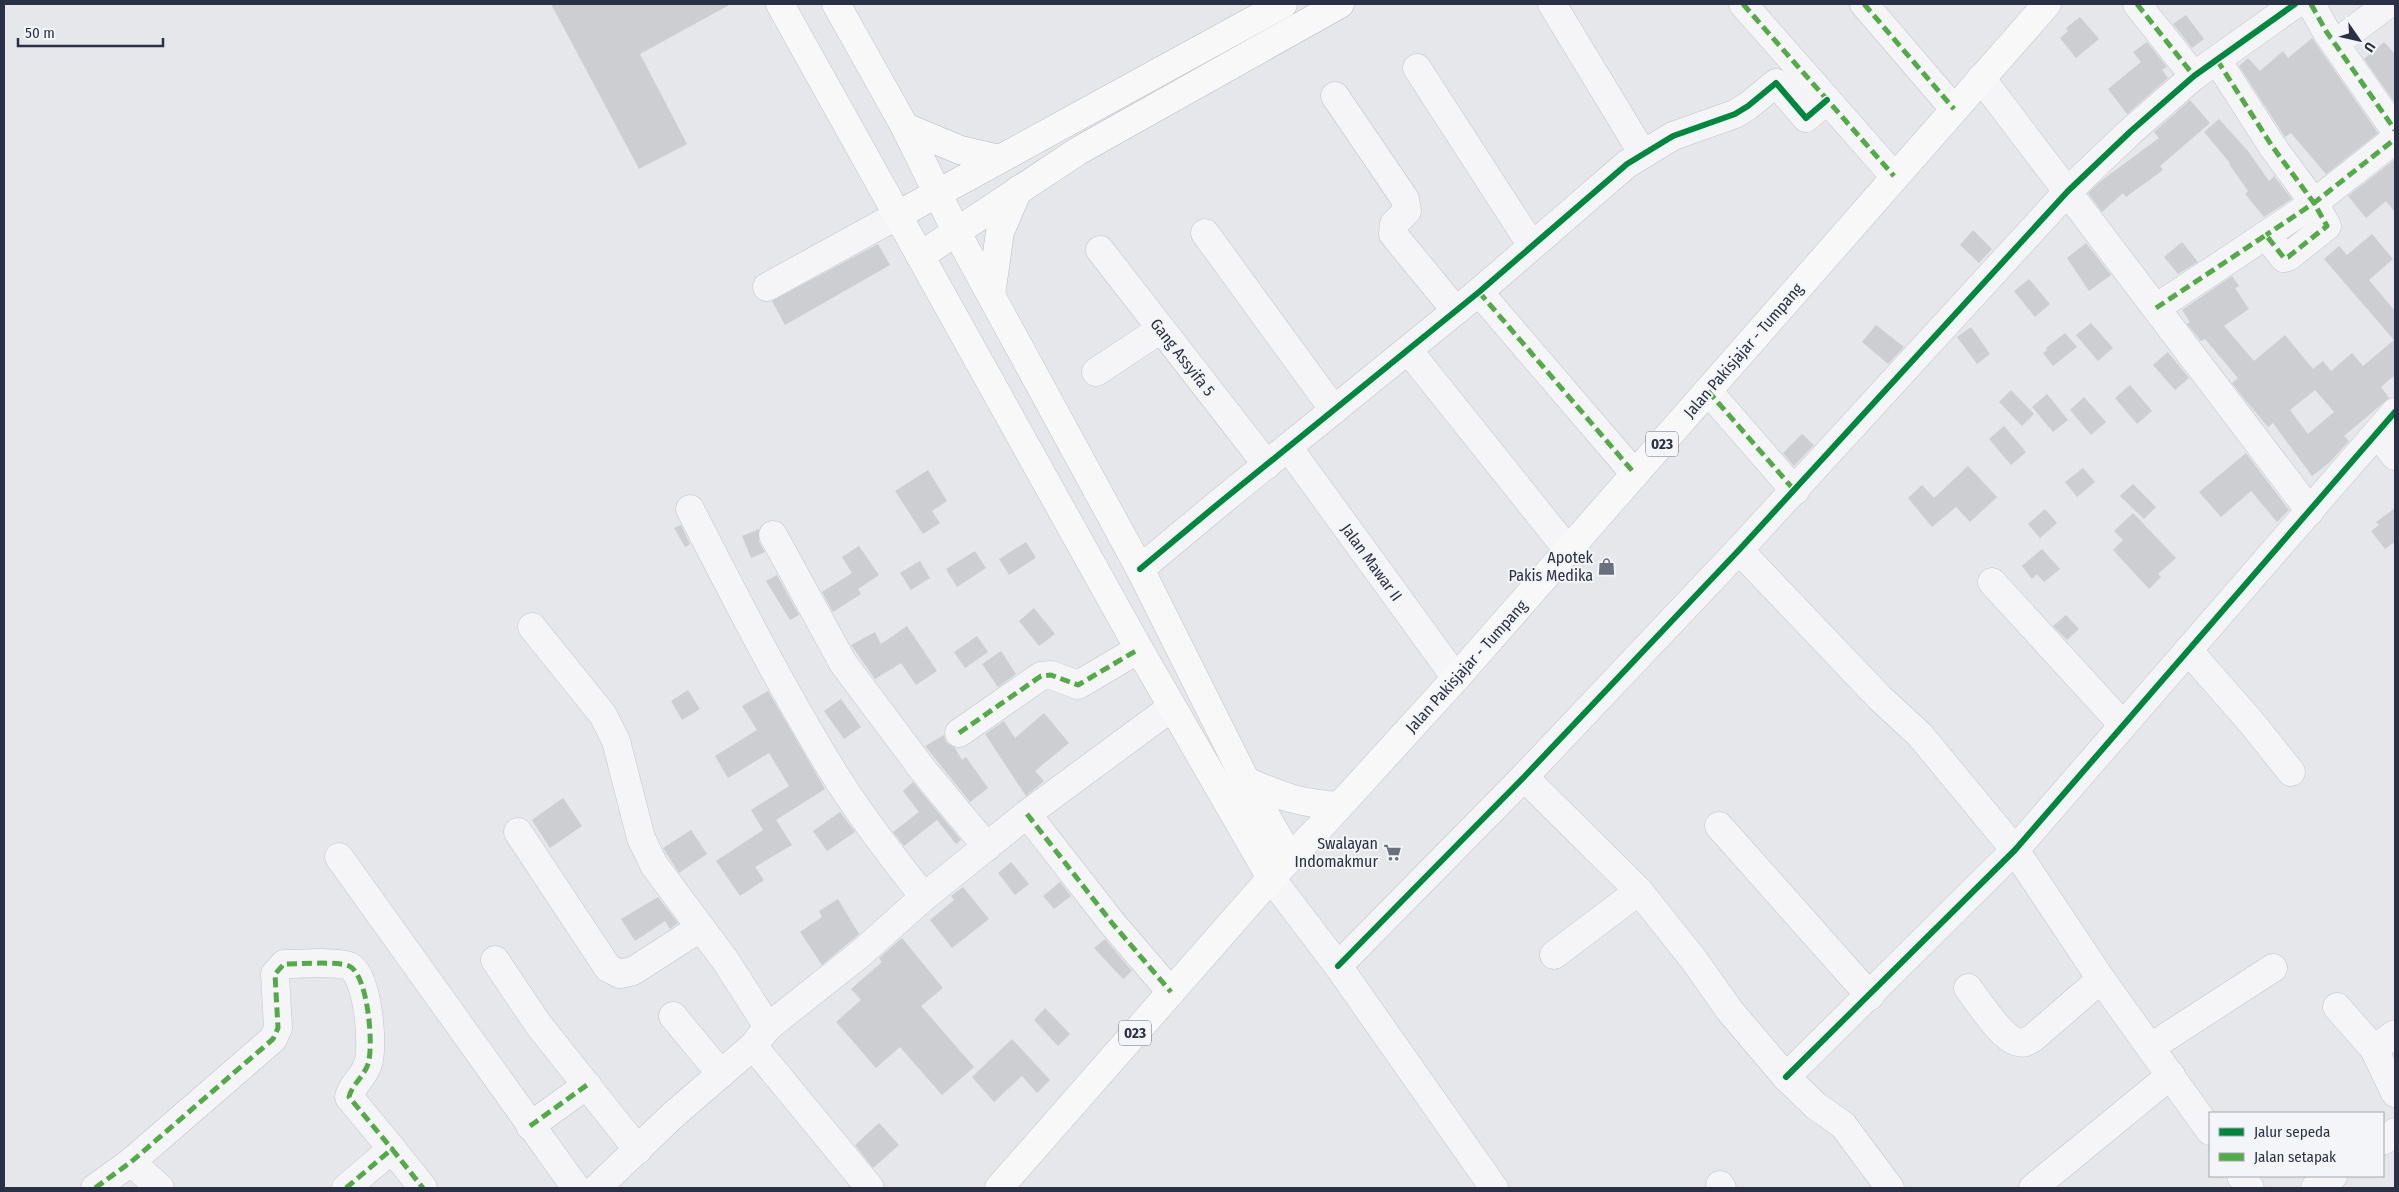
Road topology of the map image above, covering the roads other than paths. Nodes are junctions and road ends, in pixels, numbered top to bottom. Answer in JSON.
{"nodes":[{"id":1,"x":780,"y":4,"type":"edge"},
{"id":2,"x":836,"y":4,"type":"edge"},
{"id":3,"x":1283,"y":4,"type":"edge"},
{"id":4,"x":1340,"y":4,"type":"edge"},
{"id":5,"x":1552,"y":4,"type":"edge"},
{"id":6,"x":1743,"y":4,"type":"edge"},
{"id":7,"x":1864,"y":4,"type":"edge"},
{"id":8,"x":2046,"y":4,"type":"edge"},
{"id":9,"x":2137,"y":4,"type":"edge"},
{"id":10,"x":2295,"y":4,"type":"edge"},
{"id":11,"x":2311,"y":4,"type":"edge"},
{"id":12,"x":2388,"y":4,"type":"edge"},
{"id":13,"x":2336,"y":43,"type":"junction"},
{"id":14,"x":2217,"y":60,"type":"junction"},
{"id":15,"x":1417,"y":68,"type":"dead end"},
{"id":16,"x":2194,"y":76,"type":"junction"},
{"id":17,"x":1982,"y":78,"type":"junction"},
{"id":18,"x":1335,"y":96,"type":"dead end"},
{"id":19,"x":1827,"y":100,"type":"junction"},
{"id":20,"x":1954,"y":109,"type":"junction"},
{"id":21,"x":905,"y":127,"type":"junction"},
{"id":22,"x":2395,"y":130,"type":"edge"},
{"id":23,"x":2395,"y":139,"type":"edge"},
{"id":24,"x":1644,"y":154,"type":"junction"},
{"id":25,"x":999,"y":159,"type":"junction"},
{"id":26,"x":1894,"y":176,"type":"junction"},
{"id":27,"x":1018,"y":190,"type":"junction"},
{"id":28,"x":2068,"y":191,"type":"junction"},
{"id":29,"x":938,"y":193,"type":"junction"},
{"id":30,"x":2314,"y":202,"type":"junction"},
{"id":31,"x":898,"y":216,"type":"junction"},
{"id":32,"x":957,"y":232,"type":"junction"},
{"id":33,"x":1205,"y":233,"type":"dead end"},
{"id":34,"x":1532,"y":246,"type":"junction"},
{"id":35,"x":1100,"y":250,"type":"dead end"},
{"id":36,"x":920,"y":256,"type":"junction"},
{"id":37,"x":767,"y":288,"type":"dead end"},
{"id":38,"x":1479,"y":292,"type":"junction"},
{"id":39,"x":991,"y":295,"type":"junction"},
{"id":40,"x":2156,"y":308,"type":"junction"},
{"id":41,"x":1456,"y":311,"type":"junction"},
{"id":42,"x":1161,"y":329,"type":"junction"},
{"id":43,"x":1408,"y":350,"type":"junction"},
{"id":44,"x":1096,"y":372,"type":"dead end"},
{"id":45,"x":1708,"y":391,"type":"junction"},
{"id":46,"x":1334,"y":410,"type":"junction"},
{"id":47,"x":2395,"y":412,"type":"edge"},
{"id":48,"x":2377,"y":433,"type":"junction"},
{"id":49,"x":1288,"y":447,"type":"junction"},
{"id":50,"x":2395,"y":456,"type":"edge"},
{"id":51,"x":1267,"y":464,"type":"junction"},
{"id":52,"x":1636,"y":474,"type":"junction"},
{"id":53,"x":1795,"y":491,"type":"junction"},
{"id":54,"x":690,"y":508,"type":"dead end"},
{"id":55,"x":2310,"y":511,"type":"junction"},
{"id":56,"x":773,"y":535,"type":"dead end"},
{"id":57,"x":1568,"y":550,"type":"junction"},
{"id":58,"x":1739,"y":550,"type":"junction"},
{"id":59,"x":1140,"y":569,"type":"junction"},
{"id":60,"x":1992,"y":582,"type":"dead end"},
{"id":61,"x":532,"y":627,"type":"dead end"},
{"id":62,"x":1139,"y":648,"type":"junction"},
{"id":63,"x":2188,"y":650,"type":"junction"},
{"id":64,"x":1456,"y":678,"type":"junction"},
{"id":65,"x":1172,"y":706,"type":"junction"},
{"id":66,"x":2123,"y":725,"type":"junction"},
{"id":67,"x":959,"y":732,"type":"dead end"},
{"id":68,"x":2291,"y":772,"type":"dead end"},
{"id":69,"x":1524,"y":777,"type":"junction"},
{"id":70,"x":1246,"y":781,"type":"junction"},
{"id":71,"x":1339,"y":806,"type":"junction"},
{"id":72,"x":1026,"y":814,"type":"junction"},
{"id":73,"x":1719,"y":826,"type":"dead end"},
{"id":74,"x":518,"y":832,"type":"dead end"},
{"id":75,"x":987,"y":847,"type":"junction"},
{"id":76,"x":2015,"y":850,"type":"junction"},
{"id":77,"x":339,"y":857,"type":"dead end"},
{"id":78,"x":1290,"y":858,"type":"junction"},
{"id":79,"x":1271,"y":878,"type":"junction"},
{"id":80,"x":1638,"y":891,"type":"junction"},
{"id":81,"x":924,"y":897,"type":"junction"},
{"id":82,"x":700,"y":928,"type":"junction"},
{"id":83,"x":1554,"y":955,"type":"dead end"},
{"id":84,"x":495,"y":960,"type":"dead end"},
{"id":85,"x":1338,"y":966,"type":"junction"},
{"id":86,"x":2273,"y":968,"type":"dead end"},
{"id":87,"x":2101,"y":979,"type":"junction"},
{"id":88,"x":1968,"y":988,"type":"dead end"},
{"id":89,"x":1172,"y":992,"type":"junction"},
{"id":90,"x":1870,"y":996,"type":"junction"},
{"id":91,"x":2337,"y":1007,"type":"dead end"},
{"id":92,"x":673,"y":1016,"type":"dead end"},
{"id":93,"x":760,"y":1037,"type":"junction"},
{"id":94,"x":2385,"y":1042,"type":"edge"},
{"id":95,"x":2151,"y":1047,"type":"junction"},
{"id":96,"x":721,"y":1074,"type":"junction"},
{"id":97,"x":2171,"y":1075,"type":"junction"},
{"id":98,"x":1786,"y":1077,"type":"junction"},
{"id":99,"x":587,"y":1085,"type":"junction"},
{"id":100,"x":2395,"y":1093,"type":"edge"},
{"id":101,"x":530,"y":1126,"type":"junction"},
{"id":102,"x":2209,"y":1130,"type":"edge"},
{"id":103,"x":2395,"y":1132,"type":"edge"},
{"id":104,"x":2384,"y":1140,"type":"edge"},
{"id":105,"x":392,"y":1149,"type":"junction"},
{"id":106,"x":638,"y":1150,"type":"junction"},
{"id":107,"x":131,"y":1162,"type":"junction"},
{"id":108,"x":2242,"y":1177,"type":"edge"},
{"id":109,"x":2332,"y":1177,"type":"edge"},
{"id":110,"x":94,"y":1188,"type":"edge"},
{"id":111,"x":160,"y":1188,"type":"edge"},
{"id":112,"x":346,"y":1188,"type":"edge"},
{"id":113,"x":423,"y":1188,"type":"edge"},
{"id":114,"x":576,"y":1188,"type":"edge"},
{"id":115,"x":597,"y":1188,"type":"edge"},
{"id":116,"x":870,"y":1188,"type":"edge"},
{"id":117,"x":999,"y":1188,"type":"edge"},
{"id":118,"x":1494,"y":1188,"type":"edge"},
{"id":119,"x":1890,"y":1188,"type":"edge"},
{"id":120,"x":2033,"y":1188,"type":"edge"},
{"id":121,"x":2250,"y":1188,"type":"edge"},
{"id":122,"x":2315,"y":1188,"type":"edge"}],
"edges":[{"from":1,"to":31,"type":"main road"},
{"from":2,"to":21,"type":"main road"},
{"from":3,"to":25,"type":"main road"},
{"from":4,"to":27,"type":"main road"},
{"from":5,"to":24,"type":"street"},
{"from":6,"to":19,"type":"street"},
{"from":7,"to":20,"type":"street"},
{"from":8,"to":17,"type":"main road","name":"Jalan Pakisjajar - Tumpang","number":"023"},
{"from":9,"to":16,"type":"street"},
{"from":10,"to":14,"type":"street"},
{"from":11,"to":13,"type":"street"},
{"from":12,"to":13,"type":"street"},
{"from":13,"to":22,"type":"street"},
{"from":14,"to":16,"type":"street"},
{"from":14,"to":30,"type":"street"},
{"from":15,"to":34,"type":"street"},
{"from":16,"to":28,"type":"street"},
{"from":17,"to":20,"type":"main road","name":"Jalan Pakisjajar - Tumpang","number":"023"},
{"from":17,"to":28,"type":"street"},
{"from":18,"to":41,"type":"street"},
{"from":19,"to":24,"type":"street"},
{"from":19,"to":26,"type":"street"},
{"from":20,"to":26,"type":"main road","name":"Jalan Pakisjajar - Tumpang","number":"023"},
{"from":21,"to":25,"type":"main road"},
{"from":21,"to":29,"type":"main road"},
{"from":23,"to":30,"type":"street"},
{"from":24,"to":34,"type":"street"},
{"from":25,"to":29,"type":"main road"},
{"from":26,"to":45,"type":"main road","name":"Jalan Pakisjajar - Tumpang","number":"023"},
{"from":27,"to":32,"type":"main road"},
{"from":27,"to":39,"type":"main road"},
{"from":28,"to":40,"type":"street"},
{"from":28,"to":53,"type":"street"},
{"from":29,"to":31,"type":"main road"},
{"from":29,"to":32,"type":"main road"},
{"from":30,"to":40,"type":"street"},
{"from":31,"to":36,"type":"main road"},
{"from":31,"to":37,"type":"street"},
{"from":32,"to":36,"type":"main road"},
{"from":32,"to":39,"type":"main road"},
{"from":33,"to":46,"type":"street"},
{"from":34,"to":38,"type":"street"},
{"from":35,"to":42,"type":"street","name":"Gang Assyifa 5"},
{"from":36,"to":62,"type":"main road"},
{"from":38,"to":41,"type":"street"},
{"from":38,"to":52,"type":"street"},
{"from":39,"to":59,"type":"main road"},
{"from":40,"to":55,"type":"street"},
{"from":41,"to":43,"type":"street"},
{"from":42,"to":44,"type":"street"},
{"from":42,"to":51,"type":"street","name":"Gang Assyifa 5"},
{"from":43,"to":46,"type":"street"},
{"from":43,"to":57,"type":"street"},
{"from":45,"to":52,"type":"main road","name":"Jalan Pakisjajar - Tumpang","number":"023"},
{"from":45,"to":53,"type":"street"},
{"from":46,"to":49,"type":"street"},
{"from":47,"to":48,"type":"street"},
{"from":48,"to":50,"type":"street"},
{"from":48,"to":55,"type":"street"},
{"from":49,"to":51,"type":"street"},
{"from":49,"to":64,"type":"street","name":"Jalan Mawar II"},
{"from":51,"to":59,"type":"street"},
{"from":52,"to":57,"type":"main road","name":"Jalan Pakisjajar - Tumpang","number":"023"},
{"from":53,"to":58,"type":"street"},
{"from":54,"to":81,"type":"street"},
{"from":55,"to":63,"type":"street"},
{"from":56,"to":75,"type":"street"},
{"from":57,"to":64,"type":"main road","name":"Jalan Pakisjajar - Tumpang","number":"023"},
{"from":58,"to":69,"type":"street"},
{"from":58,"to":76,"type":"street"},
{"from":59,"to":70,"type":"main road"},
{"from":60,"to":66,"type":"street"},
{"from":61,"to":82,"type":"street"},
{"from":62,"to":65,"type":"main road"},
{"from":62,"to":67,"type":"street"},
{"from":63,"to":66,"type":"street"},
{"from":63,"to":68,"type":"street"},
{"from":64,"to":71,"type":"main road","name":"Jalan Pakisjajar - Tumpang","number":"023"},
{"from":65,"to":72,"type":"street"},
{"from":65,"to":79,"type":"main road"},
{"from":66,"to":76,"type":"street"},
{"from":69,"to":80,"type":"street"},
{"from":69,"to":85,"type":"street"},
{"from":70,"to":71,"type":"main road"},
{"from":70,"to":78,"type":"main road"},
{"from":71,"to":78,"type":"main road","name":"Jalan Pakisjajar - Tumpang","number":"023"},
{"from":72,"to":75,"type":"street"},
{"from":72,"to":89,"type":"street"},
{"from":73,"to":90,"type":"street"},
{"from":74,"to":82,"type":"street"},
{"from":75,"to":81,"type":"street"},
{"from":76,"to":87,"type":"street"},
{"from":76,"to":90,"type":"street"},
{"from":77,"to":101,"type":"street"},
{"from":78,"to":79,"type":"main road","name":"Jalan Pakisjajar - Tumpang","number":"023"},
{"from":79,"to":85,"type":"street"},
{"from":79,"to":89,"type":"main road","name":"Jalan Pakisjajar - Tumpang","number":"023"},
{"from":80,"to":83,"type":"street"},
{"from":80,"to":98,"type":"street"},
{"from":81,"to":93,"type":"street"},
{"from":82,"to":93,"type":"street"},
{"from":84,"to":99,"type":"street"},
{"from":85,"to":118,"type":"street"},
{"from":86,"to":95,"type":"street"},
{"from":87,"to":88,"type":"street"},
{"from":87,"to":95,"type":"street"},
{"from":89,"to":117,"type":"main road","name":"Jalan Pakisjajar - Tumpang","number":"023"},
{"from":90,"to":98,"type":"street"},
{"from":91,"to":94,"type":"street"},
{"from":92,"to":96,"type":"street"},
{"from":93,"to":96,"type":"street"},
{"from":93,"to":116,"type":"street"},
{"from":94,"to":100,"type":"street"},
{"from":95,"to":97,"type":"street"},
{"from":96,"to":106,"type":"street"},
{"from":97,"to":102,"type":"street"},
{"from":97,"to":120,"type":"street"},
{"from":98,"to":119,"type":"street"},
{"from":99,"to":101,"type":"street"},
{"from":99,"to":106,"type":"street"},
{"from":101,"to":114,"type":"street"},
{"from":103,"to":104,"type":"street"},
{"from":105,"to":107,"type":"street"},
{"from":105,"to":112,"type":"street"},
{"from":105,"to":113,"type":"street"},
{"from":106,"to":115,"type":"street"},
{"from":107,"to":110,"type":"street"},
{"from":107,"to":111,"type":"street"},
{"from":108,"to":121,"type":"street"},
{"from":109,"to":122,"type":"street"}]}
